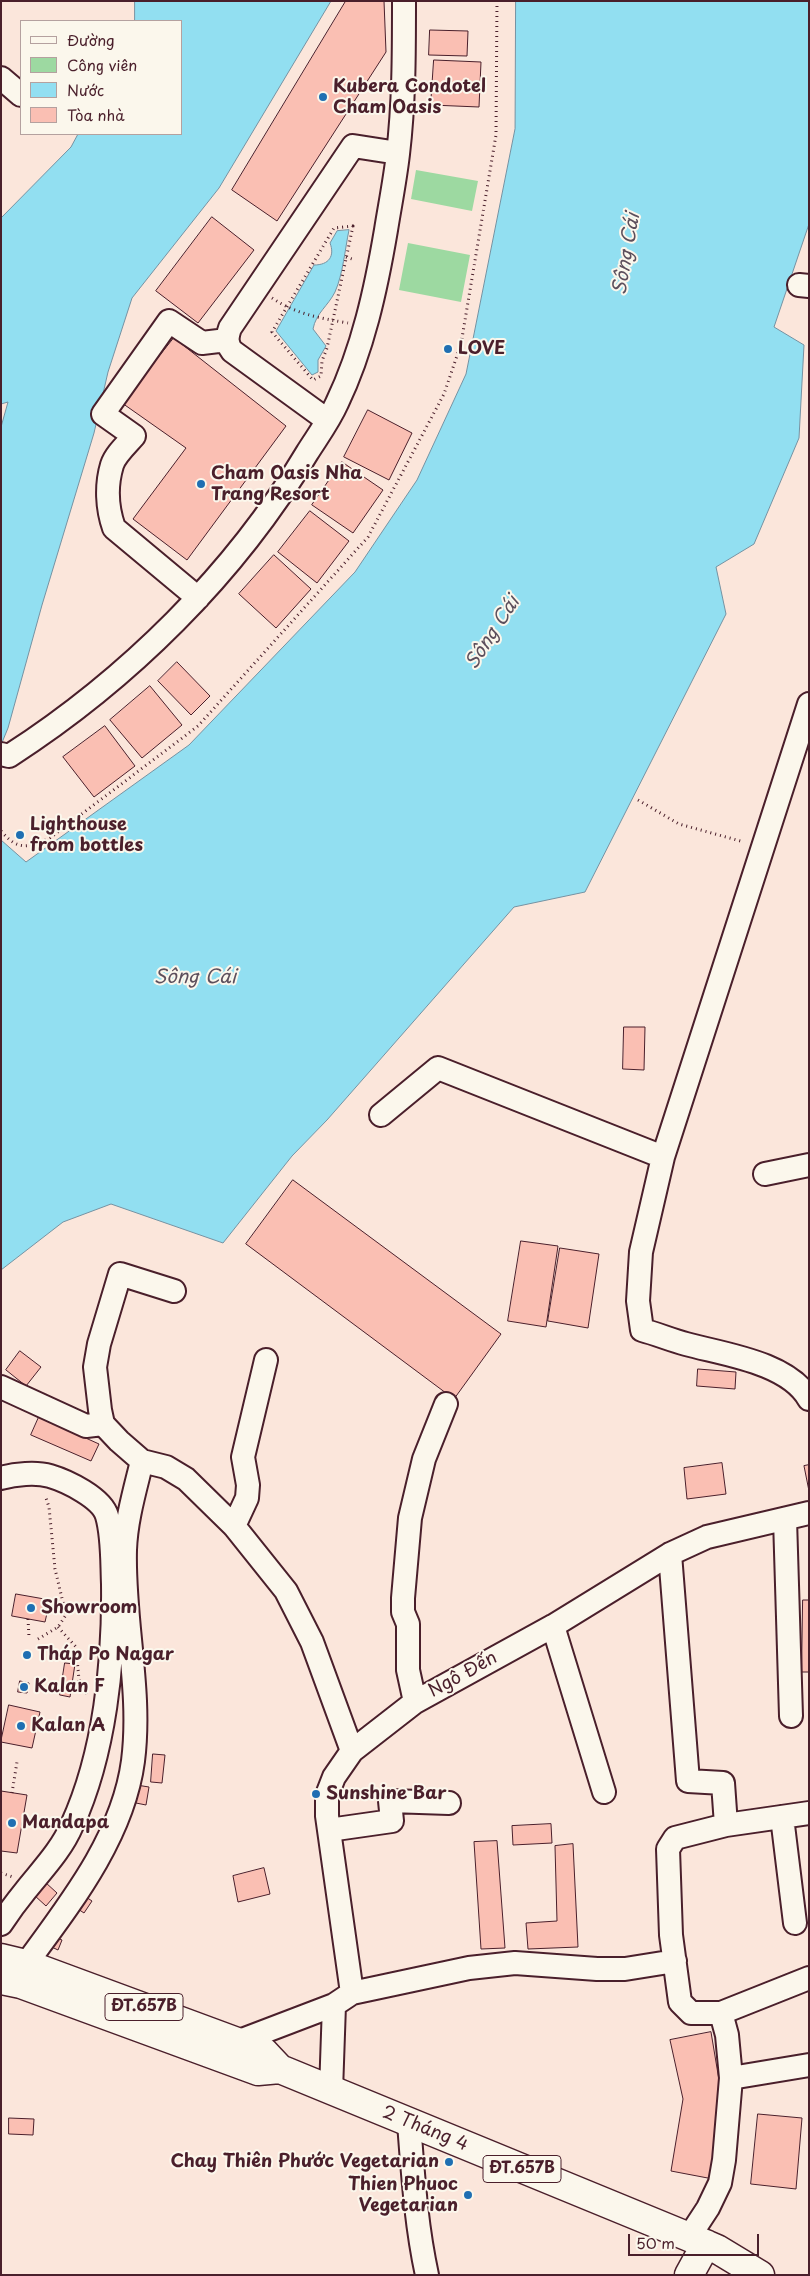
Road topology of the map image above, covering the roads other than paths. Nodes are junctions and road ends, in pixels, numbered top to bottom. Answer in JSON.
{"nodes":[{"id":1,"x":404,"y":1,"type":"edge"},
{"id":2,"x":1,"y":78,"type":"edge"},
{"id":3,"x":20,"y":94,"type":"edge"},
{"id":4,"x":398,"y":153,"type":"junction"},
{"id":5,"x":227,"y":340,"type":"junction"},
{"id":6,"x":327,"y":420,"type":"junction"},
{"id":7,"x":198,"y":598,"type":"junction"},
{"id":8,"x":809,"y":704,"type":"edge"},
{"id":9,"x":1,"y":754,"type":"edge"},
{"id":10,"x":381,"y":1115,"type":"dead end"},
{"id":11,"x":663,"y":1157,"type":"junction"},
{"id":12,"x":809,"y":1165,"type":"edge"},
{"id":13,"x":765,"y":1174,"type":"dead end"},
{"id":14,"x":174,"y":1291,"type":"dead end"},
{"id":15,"x":266,"y":1360,"type":"dead end"},
{"id":16,"x":1,"y":1387,"type":"edge"},
{"id":17,"x":809,"y":1398,"type":"edge"},
{"id":18,"x":446,"y":1404,"type":"dead end"},
{"id":19,"x":103,"y":1424,"type":"junction"},
{"id":20,"x":142,"y":1461,"type":"junction"},
{"id":21,"x":1,"y":1478,"type":"edge"},
{"id":22,"x":809,"y":1513,"type":"edge"},
{"id":23,"x":785,"y":1519,"type":"junction"},
{"id":24,"x":234,"y":1526,"type":"junction"},
{"id":25,"x":670,"y":1554,"type":"junction"},
{"id":26,"x":553,"y":1626,"type":"junction"},
{"id":27,"x":414,"y":1702,"type":"junction"},
{"id":28,"x":792,"y":1716,"type":"dead end"},
{"id":29,"x":352,"y":1751,"type":"junction"},
{"id":30,"x":604,"y":1792,"type":"dead end"},
{"id":31,"x":448,"y":1802,"type":"dead end"},
{"id":32,"x":809,"y":1813,"type":"edge"},
{"id":33,"x":782,"y":1816,"type":"junction"},
{"id":34,"x":726,"y":1825,"type":"junction"},
{"id":35,"x":329,"y":1830,"type":"junction"},
{"id":36,"x":796,"y":1923,"type":"dead end"},
{"id":37,"x":1,"y":1924,"type":"edge"},
{"id":38,"x":14,"y":1961,"type":"edge"},
{"id":39,"x":675,"y":1962,"type":"junction"},
{"id":40,"x":809,"y":1978,"type":"edge"},
{"id":41,"x":1,"y":1980,"type":"edge"},
{"id":42,"x":343,"y":1999,"type":"junction"},
{"id":43,"x":721,"y":2013,"type":"junction"},
{"id":44,"x":237,"y":2042,"type":"junction"},
{"id":45,"x":809,"y":2065,"type":"edge"},
{"id":46,"x":280,"y":2069,"type":"junction"},
{"id":47,"x":731,"y":2078,"type":"junction"},
{"id":48,"x":331,"y":2091,"type":"junction"},
{"id":49,"x":409,"y":2123,"type":"junction"},
{"id":50,"x":704,"y":2244,"type":"junction"},
{"id":51,"x":427,"y":2275,"type":"edge"},
{"id":52,"x":689,"y":2275,"type":"edge"},
{"id":53,"x":702,"y":2275,"type":"edge"},
{"id":54,"x":760,"y":2275,"type":"edge"}],
"edges":[{"from":1,"to":4,"type":"street"},
{"from":2,"to":3,"type":"street"},
{"from":4,"to":5,"type":"street"},
{"from":4,"to":6,"type":"street"},
{"from":5,"to":6,"type":"street"},
{"from":5,"to":7,"type":"street"},
{"from":6,"to":7,"type":"street"},
{"from":7,"to":9,"type":"street"},
{"from":8,"to":11,"type":"street"},
{"from":10,"to":11,"type":"street"},
{"from":11,"to":17,"type":"street"},
{"from":12,"to":13,"type":"street"},
{"from":14,"to":19,"type":"street"},
{"from":15,"to":24,"type":"street"},
{"from":16,"to":19,"type":"street"},
{"from":18,"to":27,"type":"street"},
{"from":19,"to":20,"type":"street"},
{"from":20,"to":24,"type":"street"},
{"from":20,"to":38,"type":"street"},
{"from":21,"to":37,"type":"street"},
{"from":22,"to":23,"type":"street","name":"Ngô Đến"},
{"from":23,"to":25,"type":"street","name":"Ngô Đến"},
{"from":23,"to":28,"type":"street"},
{"from":24,"to":29,"type":"street"},
{"from":25,"to":26,"type":"street","name":"Ngô Đến"},
{"from":25,"to":34,"type":"street"},
{"from":26,"to":27,"type":"street","name":"Ngô Đến"},
{"from":26,"to":30,"type":"street"},
{"from":27,"to":29,"type":"street","name":"Ngô Đến"},
{"from":29,"to":35,"type":"street","name":"Ngô Đến"},
{"from":31,"to":35,"type":"street"},
{"from":32,"to":33,"type":"street"},
{"from":33,"to":34,"type":"street"},
{"from":33,"to":36,"type":"street"},
{"from":34,"to":39,"type":"street"},
{"from":35,"to":42,"type":"street","name":"Ngô Đến"},
{"from":38,"to":44,"type":"main road","name":"2 Tháng 4","number":"ĐT.657B"},
{"from":39,"to":42,"type":"street"},
{"from":39,"to":43,"type":"street"},
{"from":40,"to":43,"type":"street"},
{"from":41,"to":46,"type":"main road","name":"2 Tháng 4","number":"ĐT.657B"},
{"from":42,"to":44,"type":"street"},
{"from":42,"to":48,"type":"street","name":"Ngô Đến"},
{"from":43,"to":47,"type":"street"},
{"from":44,"to":46,"type":"main road","name":"2 Tháng 4","number":"ĐT.657B"},
{"from":45,"to":47,"type":"street"},
{"from":46,"to":48,"type":"main road","name":"2 Tháng 4","number":"ĐT.657B"},
{"from":47,"to":50,"type":"street"},
{"from":48,"to":49,"type":"main road","name":"2 Tháng 4","number":"ĐT.657B"},
{"from":49,"to":50,"type":"main road","name":"2 Tháng 4","number":"ĐT.657B"},
{"from":49,"to":51,"type":"street"},
{"from":50,"to":52,"type":"main road"},
{"from":50,"to":53,"type":"main road"},
{"from":50,"to":54,"type":"main road","name":"2 Tháng 4","number":"ĐT.657B"}]}
